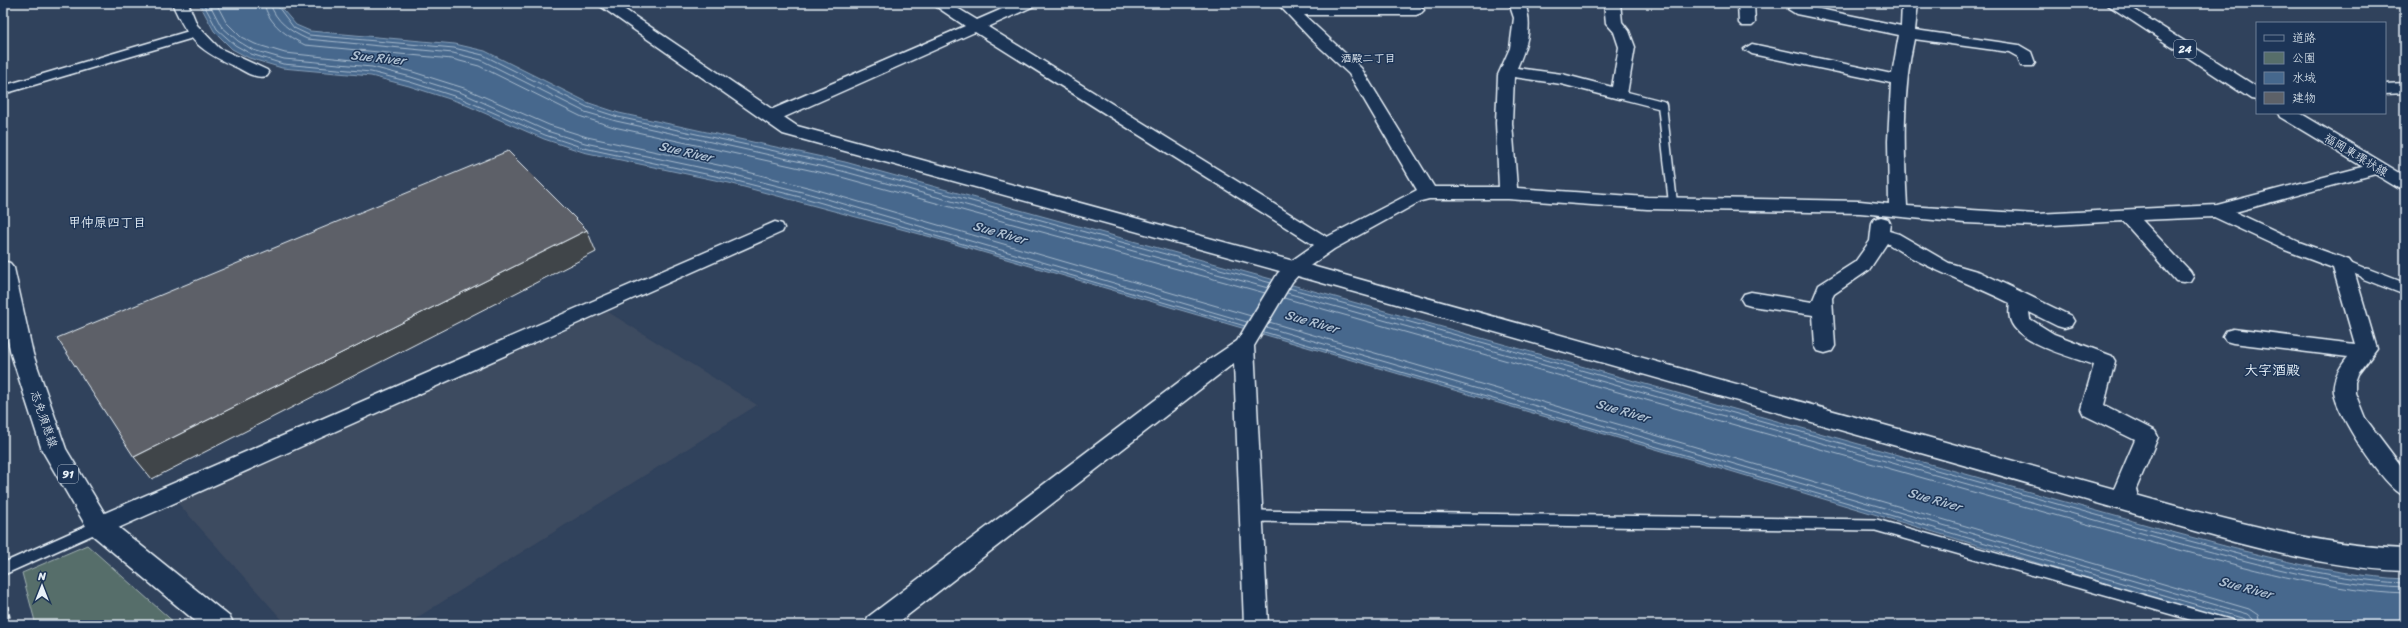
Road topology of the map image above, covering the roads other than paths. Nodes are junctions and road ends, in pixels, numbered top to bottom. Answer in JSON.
{"nodes":[{"id":1,"x":180,"y":3,"type":"edge"},
{"id":2,"x":604,"y":3,"type":"edge"},
{"id":3,"x":939,"y":3,"type":"edge"},
{"id":4,"x":1029,"y":3,"type":"edge"},
{"id":5,"x":1517,"y":3,"type":"edge"},
{"id":6,"x":1612,"y":3,"type":"edge"},
{"id":7,"x":1746,"y":3,"type":"edge"},
{"id":8,"x":1910,"y":3,"type":"edge"},
{"id":9,"x":2113,"y":3,"type":"edge"},
{"id":10,"x":1288,"y":6,"type":"edge"},
{"id":11,"x":1796,"y":9,"type":"dead end"},
{"id":12,"x":1416,"y":10,"type":"dead end"},
{"id":13,"x":1747,"y":23,"type":"dead end"},
{"id":14,"x":976,"y":26,"type":"junction"},
{"id":15,"x":196,"y":33,"type":"junction"},
{"id":16,"x":1907,"y":33,"type":"junction"},
{"id":17,"x":1752,"y":49,"type":"dead end"},
{"id":18,"x":2027,"y":63,"type":"dead end"},
{"id":19,"x":1508,"y":71,"type":"junction"},
{"id":20,"x":261,"y":73,"type":"dead end"},
{"id":21,"x":1899,"y":80,"type":"junction"},
{"id":22,"x":2405,"y":88,"type":"edge"},
{"id":23,"x":2386,"y":89,"type":"edge"},
{"id":24,"x":3,"y":90,"type":"edge"},
{"id":25,"x":1618,"y":94,"type":"junction"},
{"id":26,"x":2256,"y":94,"type":"edge"},
{"id":27,"x":2289,"y":114,"type":"edge"},
{"id":28,"x":772,"y":116,"type":"junction"},
{"id":29,"x":2378,"y":168,"type":"junction"},
{"id":30,"x":2405,"y":184,"type":"edge"},
{"id":31,"x":1428,"y":193,"type":"junction"},
{"id":32,"x":1508,"y":193,"type":"junction"},
{"id":33,"x":1673,"y":203,"type":"junction"},
{"id":34,"x":1890,"y":209,"type":"junction"},
{"id":35,"x":2217,"y":211,"type":"junction"},
{"id":36,"x":2128,"y":216,"type":"junction"},
{"id":37,"x":775,"y":228,"type":"dead end"},
{"id":38,"x":1880,"y":235,"type":"junction"},
{"id":39,"x":1328,"y":245,"type":"junction"},
{"id":40,"x":2342,"y":264,"type":"junction"},
{"id":41,"x":3,"y":268,"type":"edge"},
{"id":42,"x":1290,"y":273,"type":"junction"},
{"id":43,"x":2182,"y":276,"type":"dead end"},
{"id":44,"x":2405,"y":289,"type":"edge"},
{"id":45,"x":1751,"y":299,"type":"dead end"},
{"id":46,"x":2020,"y":301,"type":"junction"},
{"id":47,"x":1822,"y":310,"type":"junction"},
{"id":48,"x":2064,"y":321,"type":"dead end"},
{"id":49,"x":2233,"y":336,"type":"dead end"},
{"id":50,"x":1248,"y":340,"type":"junction"},
{"id":51,"x":1825,"y":346,"type":"dead end"},
{"id":52,"x":2362,"y":354,"type":"junction"},
{"id":53,"x":2405,"y":487,"type":"edge"},
{"id":54,"x":2127,"y":502,"type":"junction"},
{"id":55,"x":1252,"y":516,"type":"junction"},
{"id":56,"x":99,"y":526,"type":"junction"},
{"id":57,"x":2405,"y":560,"type":"edge"},
{"id":58,"x":3,"y":569,"type":"edge"},
{"id":59,"x":220,"y":625,"type":"edge"},
{"id":60,"x":876,"y":625,"type":"edge"},
{"id":61,"x":1256,"y":625,"type":"edge"},
{"id":62,"x":2229,"y":625,"type":"edge"}],
"edges":[{"from":1,"to":15,"type":"street"},
{"from":2,"to":28,"type":"street"},
{"from":3,"to":14,"type":"street"},
{"from":4,"to":14,"type":"street"},
{"from":5,"to":19,"type":"street"},
{"from":6,"to":25,"type":"street"},
{"from":7,"to":13,"type":"street"},
{"from":8,"to":16,"type":"street"},
{"from":9,"to":26,"type":"street","number":"24"},
{"from":10,"to":12,"type":"street"},
{"from":10,"to":31,"type":"street"},
{"from":11,"to":16,"type":"street"},
{"from":14,"to":28,"type":"street"},
{"from":14,"to":39,"type":"street"},
{"from":15,"to":20,"type":"street"},
{"from":15,"to":24,"type":"lane"},
{"from":16,"to":18,"type":"street"},
{"from":16,"to":21,"type":"street"},
{"from":17,"to":21,"type":"street"},
{"from":19,"to":25,"type":"street"},
{"from":19,"to":32,"type":"street"},
{"from":21,"to":34,"type":"street"},
{"from":22,"to":23,"type":"street"},
{"from":25,"to":33,"type":"lane"},
{"from":27,"to":29,"type":"street","name":"福岡東環状線"},
{"from":28,"to":42,"type":"street"},
{"from":29,"to":30,"type":"street","name":"福岡東環状線"},
{"from":29,"to":35,"type":"street"},
{"from":31,"to":32,"type":"street"},
{"from":31,"to":39,"type":"street"},
{"from":32,"to":33,"type":"street"},
{"from":33,"to":34,"type":"street"},
{"from":34,"to":36,"type":"street"},
{"from":34,"to":38,"type":"street"},
{"from":35,"to":36,"type":"street"},
{"from":35,"to":40,"type":"street"},
{"from":36,"to":43,"type":"street"},
{"from":37,"to":56,"type":"street"},
{"from":38,"to":46,"type":"street"},
{"from":38,"to":47,"type":"street"},
{"from":39,"to":42,"type":"street"},
{"from":40,"to":44,"type":"lane"},
{"from":40,"to":52,"type":"street"},
{"from":41,"to":56,"type":"street","name":"志免須恵線","number":"91"},
{"from":42,"to":50,"type":"street"},
{"from":42,"to":54,"type":"street"},
{"from":45,"to":47,"type":"street"},
{"from":46,"to":48,"type":"street"},
{"from":46,"to":54,"type":"street"},
{"from":47,"to":51,"type":"street"},
{"from":49,"to":52,"type":"street"},
{"from":50,"to":55,"type":"street"},
{"from":50,"to":60,"type":"street"},
{"from":52,"to":53,"type":"street"},
{"from":54,"to":57,"type":"street"},
{"from":55,"to":61,"type":"street"},
{"from":55,"to":62,"type":"lane"},
{"from":56,"to":58,"type":"lane"},
{"from":56,"to":59,"type":"street","name":"志免須恵線","number":"91"}]}
